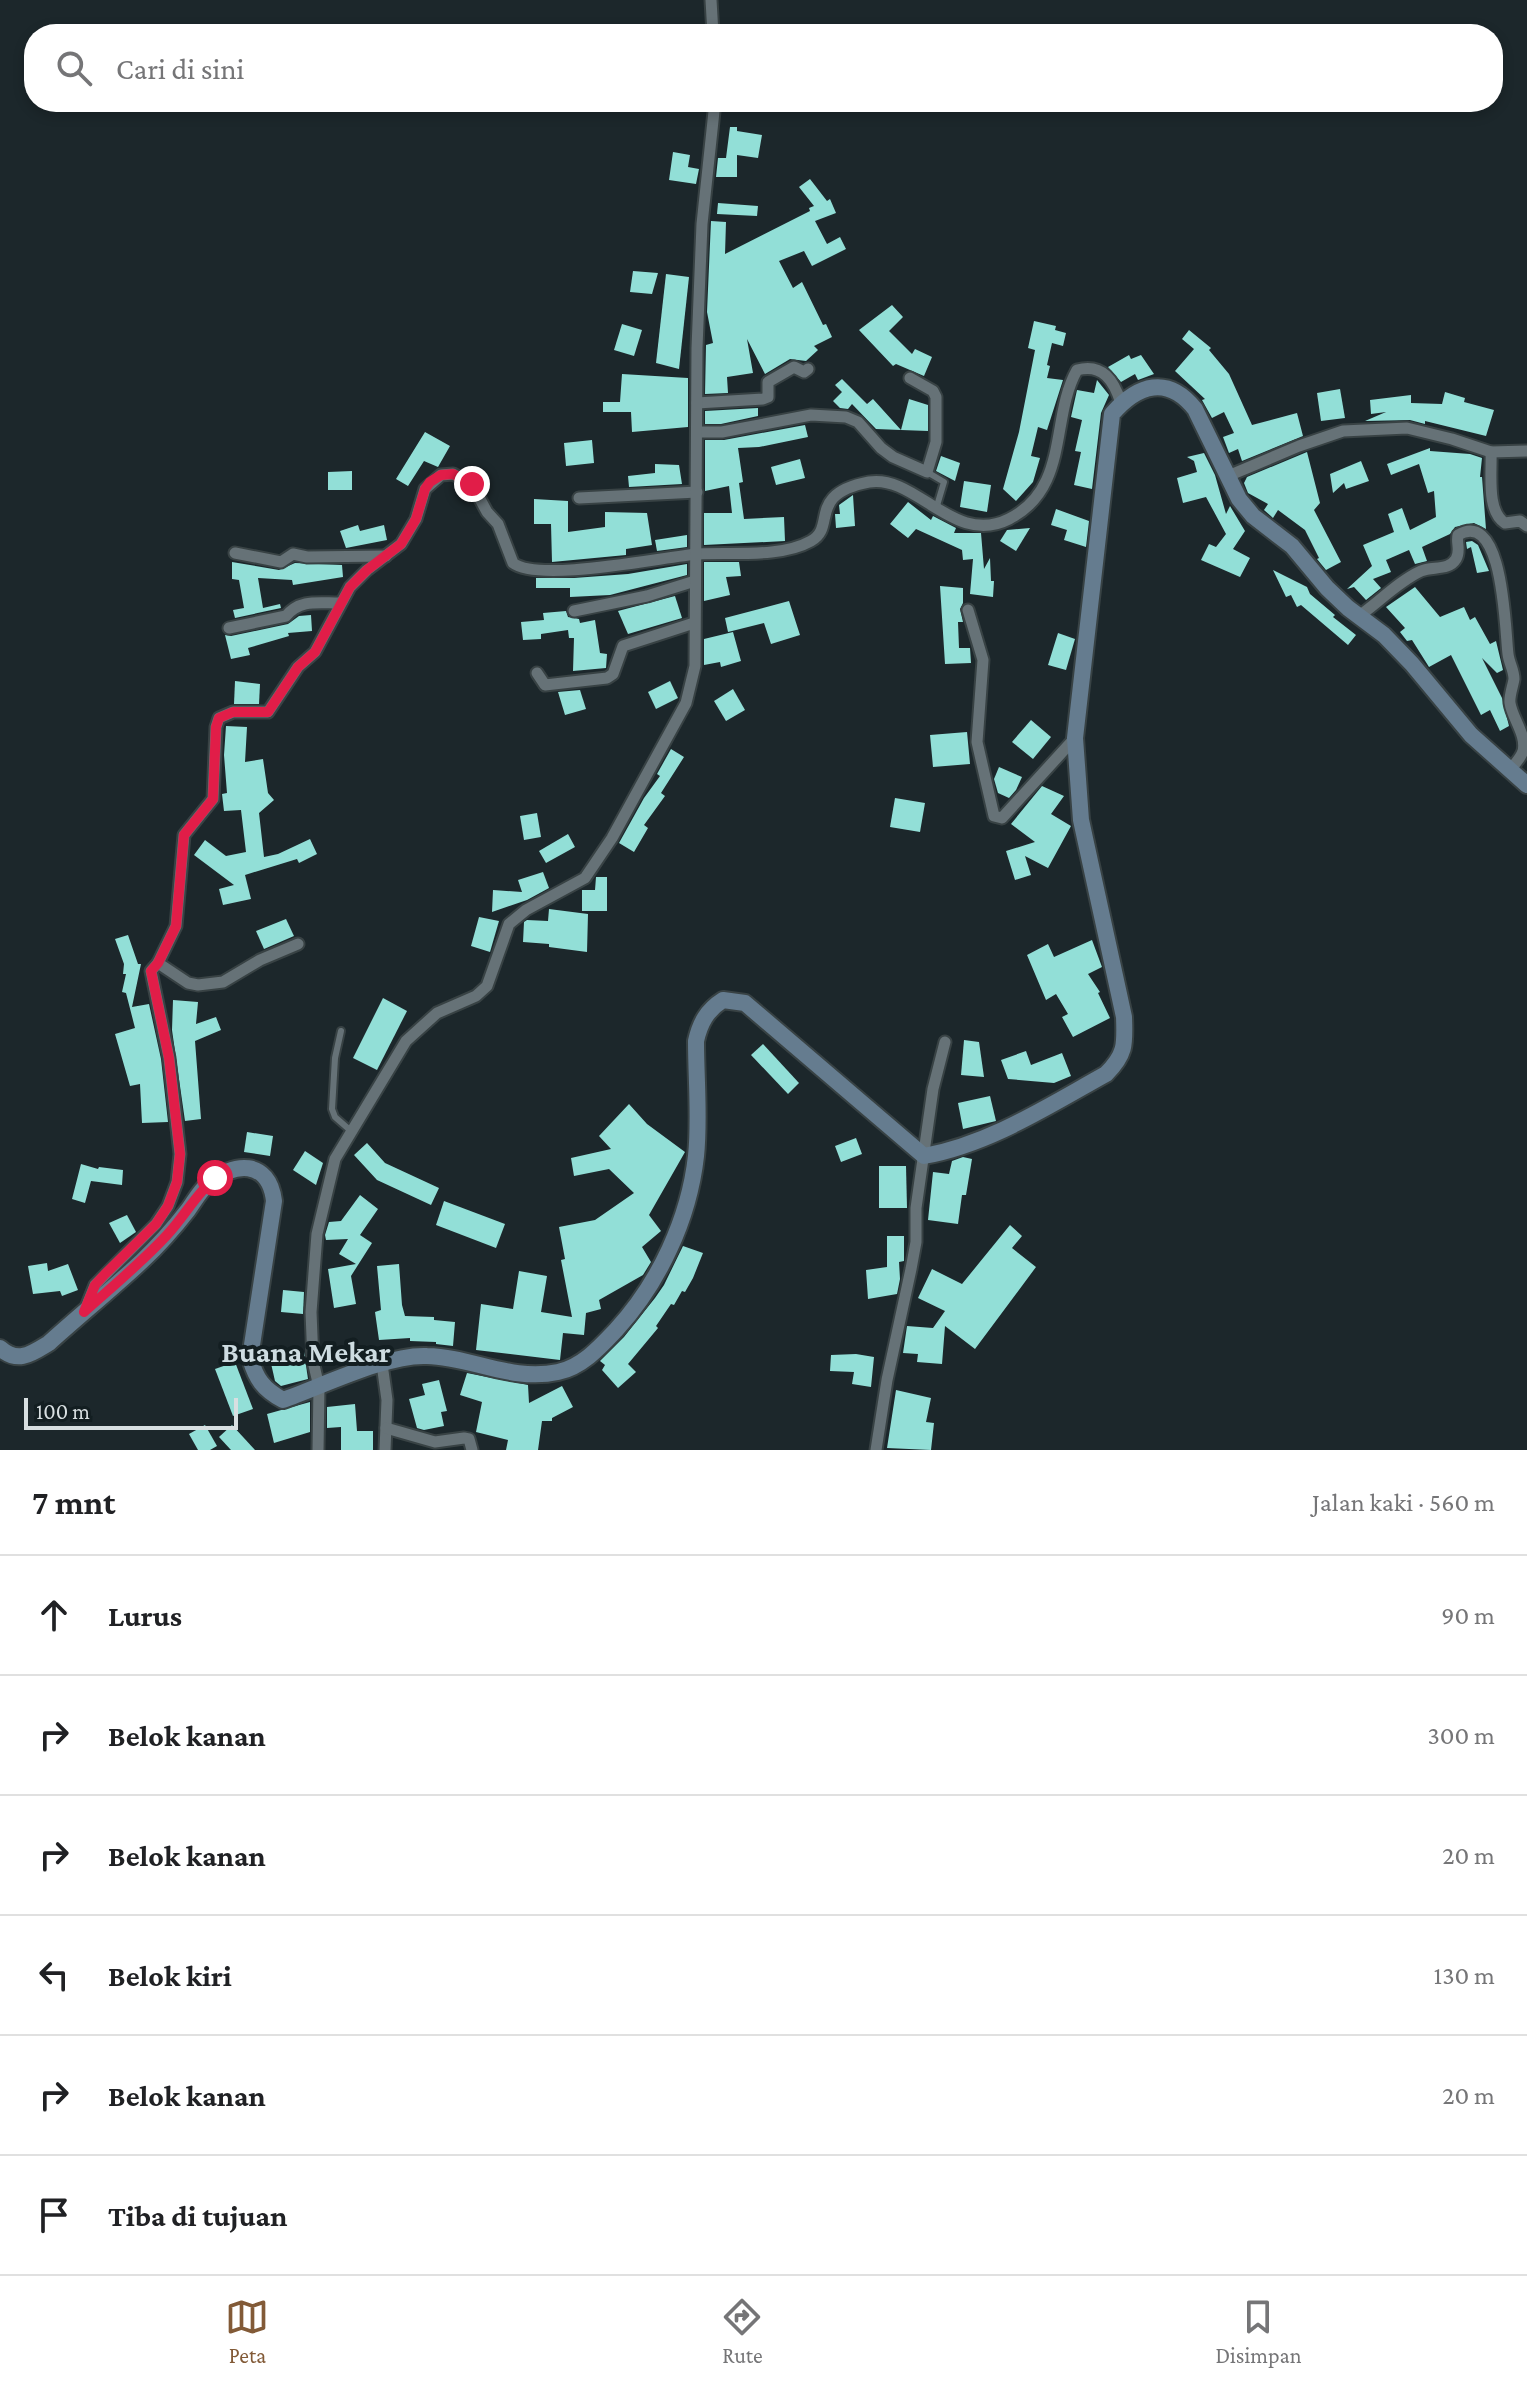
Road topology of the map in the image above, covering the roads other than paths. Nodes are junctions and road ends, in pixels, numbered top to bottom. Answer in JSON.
{"nodes":[{"id":1,"x":711,"y":0,"type":"edge"},
{"id":2,"x":712,"y":24,"type":"edge"},
{"id":3,"x":714,"y":112,"type":"edge"},
{"id":4,"x":808,"y":369,"type":"dead end"},
{"id":5,"x":910,"y":378,"type":"dead end"},
{"id":6,"x":697,"y":403,"type":"junction"},
{"id":7,"x":1121,"y":403,"type":"junction"},
{"id":8,"x":697,"y":432,"type":"junction"},
{"id":9,"x":1527,"y":451,"type":"edge"},
{"id":10,"x":1491,"y":452,"type":"junction"},
{"id":11,"x":927,"y":472,"type":"junction"},
{"id":12,"x":1228,"y":476,"type":"junction"},
{"id":13,"x":697,"y":492,"type":"junction"},
{"id":14,"x":579,"y":498,"type":"dead end"},
{"id":15,"x":935,"y":509,"type":"junction"},
{"id":16,"x":1527,"y":526,"type":"edge"},
{"id":17,"x":235,"y":553,"type":"dead end"},
{"id":18,"x":695,"y":555,"type":"junction"},
{"id":19,"x":386,"y":556,"type":"junction"},
{"id":20,"x":695,"y":581,"type":"junction"},
{"id":21,"x":339,"y":603,"type":"junction"},
{"id":22,"x":968,"y":610,"type":"dead end"},
{"id":23,"x":574,"y":611,"type":"dead end"},
{"id":24,"x":1359,"y":616,"type":"junction"},
{"id":25,"x":694,"y":623,"type":"junction"},
{"id":26,"x":229,"y":628,"type":"dead end"},
{"id":27,"x":537,"y":673,"type":"dead end"},
{"id":28,"x":1075,"y":738,"type":"junction"},
{"id":29,"x":1509,"y":771,"type":"junction"},
{"id":30,"x":1527,"y":785,"type":"edge"},
{"id":31,"x":298,"y":944,"type":"dead end"},
{"id":32,"x":158,"y":963,"type":"junction"},
{"id":33,"x":341,"y":1031,"type":"dead end"},
{"id":34,"x":945,"y":1042,"type":"dead end"},
{"id":35,"x":351,"y":1131,"type":"junction"},
{"id":36,"x":924,"y":1156,"type":"junction"},
{"id":37,"x":84,"y":1312,"type":"junction"},
{"id":38,"x":0,"y":1348,"type":"edge"},
{"id":39,"x":382,"y":1364,"type":"junction"},
{"id":40,"x":319,"y":1387,"type":"junction"},
{"id":41,"x":386,"y":1428,"type":"junction"},
{"id":42,"x":318,"y":1450,"type":"edge"},
{"id":43,"x":385,"y":1450,"type":"edge"},
{"id":44,"x":472,"y":1450,"type":"edge"},
{"id":45,"x":876,"y":1450,"type":"edge"}],
"edges":[{"from":1,"to":2,"type":"street"},
{"from":3,"to":6,"type":"street"},
{"from":4,"to":6,"type":"street"},
{"from":5,"to":11,"type":"street"},
{"from":6,"to":8,"type":"street"},
{"from":7,"to":12,"type":"street"},
{"from":7,"to":15,"type":"street"},
{"from":7,"to":28,"type":"street"},
{"from":8,"to":11,"type":"street"},
{"from":8,"to":13,"type":"street"},
{"from":9,"to":10,"type":"street"},
{"from":10,"to":12,"type":"street"},
{"from":10,"to":16,"type":"street"},
{"from":11,"to":15,"type":"lane"},
{"from":12,"to":24,"type":"street"},
{"from":13,"to":14,"type":"street"},
{"from":13,"to":18,"type":"street"},
{"from":15,"to":18,"type":"street"},
{"from":17,"to":19,"type":"street"},
{"from":18,"to":19,"type":"street"},
{"from":18,"to":20,"type":"street"},
{"from":19,"to":21,"type":"street"},
{"from":20,"to":23,"type":"street"},
{"from":20,"to":25,"type":"street"},
{"from":21,"to":26,"type":"street"},
{"from":21,"to":32,"type":"street"},
{"from":22,"to":28,"type":"street"},
{"from":24,"to":29,"type":"street"},
{"from":24,"to":29,"type":"street"},
{"from":25,"to":27,"type":"street"},
{"from":25,"to":35,"type":"street"},
{"from":28,"to":36,"type":"street"},
{"from":29,"to":30,"type":"street"},
{"from":31,"to":32,"type":"street"},
{"from":32,"to":37,"type":"street"},
{"from":33,"to":35,"type":"lane"},
{"from":34,"to":36,"type":"street"},
{"from":35,"to":40,"type":"street"},
{"from":36,"to":39,"type":"street"},
{"from":36,"to":45,"type":"street"},
{"from":37,"to":38,"type":"street"},
{"from":37,"to":40,"type":"street"},
{"from":39,"to":40,"type":"street"},
{"from":39,"to":41,"type":"street"},
{"from":40,"to":42,"type":"street"},
{"from":41,"to":43,"type":"street"},
{"from":41,"to":44,"type":"street"}]}
